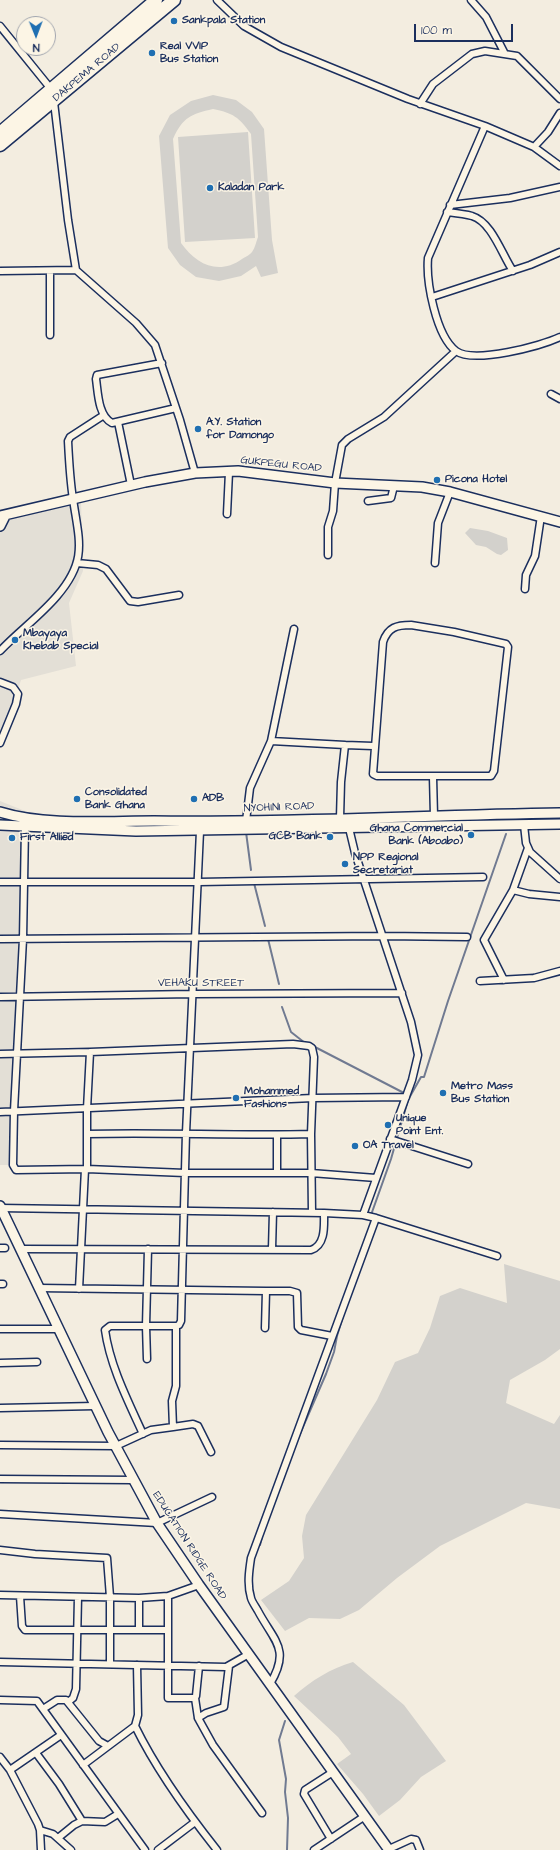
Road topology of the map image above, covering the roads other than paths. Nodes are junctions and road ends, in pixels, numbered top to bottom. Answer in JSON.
{"nodes":[{"id":1,"x":156,"y":0,"type":"edge"},
{"id":2,"x":174,"y":0,"type":"edge"},
{"id":3,"x":218,"y":0,"type":"edge"},
{"id":4,"x":471,"y":0,"type":"edge"},
{"id":5,"x":1,"y":30,"type":"edge"},
{"id":6,"x":504,"y":52,"type":"junction"},
{"id":7,"x":51,"y":89,"type":"junction"},
{"id":8,"x":560,"y":98,"type":"edge"},
{"id":9,"x":54,"y":102,"type":"junction"},
{"id":10,"x":420,"y":104,"type":"junction"},
{"id":11,"x":560,"y":114,"type":"edge"},
{"id":12,"x":485,"y":126,"type":"junction"},
{"id":13,"x":0,"y":133,"type":"edge"},
{"id":14,"x":0,"y":145,"type":"edge"},
{"id":15,"x":534,"y":147,"type":"junction"},
{"id":16,"x":560,"y":166,"type":"edge"},
{"id":17,"x":560,"y":186,"type":"edge"},
{"id":18,"x":450,"y":205,"type":"junction"},
{"id":19,"x":447,"y":212,"type":"junction"},
{"id":20,"x":560,"y":252,"type":"edge"},
{"id":21,"x":76,"y":270,"type":"junction"},
{"id":22,"x":0,"y":271,"type":"edge"},
{"id":23,"x":50,"y":271,"type":"junction"},
{"id":24,"x":513,"y":271,"type":"junction"},
{"id":25,"x":432,"y":297,"type":"junction"},
{"id":26,"x":50,"y":335,"type":"dead end"},
{"id":27,"x":560,"y":337,"type":"edge"},
{"id":28,"x":456,"y":351,"type":"junction"},
{"id":29,"x":162,"y":363,"type":"junction"},
{"id":30,"x":551,"y":394,"type":"dead end"},
{"id":31,"x":560,"y":399,"type":"edge"},
{"id":32,"x":176,"y":408,"type":"junction"},
{"id":33,"x":104,"y":415,"type":"junction"},
{"id":34,"x":118,"y":422,"type":"junction"},
{"id":35,"x":229,"y":472,"type":"junction"},
{"id":36,"x":195,"y":473,"type":"junction"},
{"id":37,"x":335,"y":483,"type":"junction"},
{"id":38,"x":131,"y":485,"type":"junction"},
{"id":39,"x":394,"y":486,"type":"junction"},
{"id":40,"x":450,"y":492,"type":"junction"},
{"id":41,"x":73,"y":499,"type":"junction"},
{"id":42,"x":368,"y":501,"type":"dead end"},
{"id":43,"x":227,"y":514,"type":"dead end"},
{"id":44,"x":2,"y":516,"type":"edge"},
{"id":45,"x":541,"y":516,"type":"junction"},
{"id":46,"x":560,"y":522,"type":"edge"},
{"id":47,"x":0,"y":526,"type":"edge"},
{"id":48,"x":328,"y":555,"type":"dead end"},
{"id":49,"x":77,"y":563,"type":"junction"},
{"id":50,"x":435,"y":563,"type":"dead end"},
{"id":51,"x":525,"y":589,"type":"dead end"},
{"id":52,"x":179,"y":595,"type":"dead end"},
{"id":53,"x":294,"y":630,"type":"dead end"},
{"id":54,"x":0,"y":651,"type":"edge"},
{"id":55,"x":0,"y":682,"type":"edge"},
{"id":56,"x":271,"y":741,"type":"junction"},
{"id":57,"x":0,"y":743,"type":"edge"},
{"id":58,"x":345,"y":745,"type":"junction"},
{"id":59,"x":374,"y":746,"type":"junction"},
{"id":60,"x":433,"y":777,"type":"junction"},
{"id":61,"x":0,"y":812,"type":"edge"},
{"id":62,"x":560,"y":813,"type":"edge"},
{"id":63,"x":434,"y":816,"type":"junction"},
{"id":64,"x":340,"y":818,"type":"junction"},
{"id":65,"x":246,"y":821,"type":"junction"},
{"id":66,"x":560,"y":824,"type":"edge"},
{"id":67,"x":0,"y":825,"type":"edge"},
{"id":68,"x":524,"y":825,"type":"junction"},
{"id":69,"x":25,"y":827,"type":"junction"},
{"id":70,"x":349,"y":828,"type":"junction"},
{"id":71,"x":200,"y":831,"type":"junction"},
{"id":72,"x":528,"y":848,"type":"junction"},
{"id":73,"x":483,"y":877,"type":"dead end"},
{"id":74,"x":365,"y":879,"type":"junction"},
{"id":75,"x":560,"y":879,"type":"edge"},
{"id":76,"x":0,"y":882,"type":"edge"},
{"id":77,"x":24,"y":882,"type":"junction"},
{"id":78,"x":199,"y":882,"type":"junction"},
{"id":79,"x":513,"y":890,"type":"junction"},
{"id":80,"x":560,"y":897,"type":"edge"},
{"id":81,"x":384,"y":936,"type":"junction"},
{"id":82,"x":196,"y":937,"type":"junction"},
{"id":83,"x":467,"y":937,"type":"dead end"},
{"id":84,"x":0,"y":939,"type":"edge"},
{"id":85,"x":23,"y":939,"type":"junction"},
{"id":86,"x":560,"y":971,"type":"edge"},
{"id":87,"x":504,"y":980,"type":"junction"},
{"id":88,"x":480,"y":981,"type":"dead end"},
{"id":89,"x":402,"y":993,"type":"junction"},
{"id":90,"x":193,"y":994,"type":"junction"},
{"id":91,"x":20,"y":996,"type":"junction"},
{"id":92,"x":0,"y":997,"type":"edge"},
{"id":93,"x":190,"y":1049,"type":"junction"},
{"id":94,"x":90,"y":1052,"type":"junction"},
{"id":95,"x":0,"y":1054,"type":"edge"},
{"id":96,"x":17,"y":1054,"type":"junction"},
{"id":97,"x":406,"y":1097,"type":"junction"},
{"id":98,"x":313,"y":1098,"type":"junction"},
{"id":99,"x":187,"y":1104,"type":"junction"},
{"id":100,"x":87,"y":1108,"type":"junction"},
{"id":101,"x":14,"y":1111,"type":"junction"},
{"id":102,"x":0,"y":1112,"type":"edge"},
{"id":103,"x":186,"y":1133,"type":"junction"},
{"id":104,"x":87,"y":1134,"type":"junction"},
{"id":105,"x":312,"y":1134,"type":"junction"},
{"id":106,"x":277,"y":1135,"type":"junction"},
{"id":107,"x":390,"y":1139,"type":"junction"},
{"id":108,"x":468,"y":1164,"type":"dead end"},
{"id":109,"x":86,"y":1169,"type":"junction"},
{"id":110,"x":185,"y":1173,"type":"junction"},
{"id":111,"x":277,"y":1173,"type":"junction"},
{"id":112,"x":311,"y":1173,"type":"junction"},
{"id":113,"x":376,"y":1178,"type":"junction"},
{"id":114,"x":0,"y":1207,"type":"edge"},
{"id":115,"x":83,"y":1210,"type":"junction"},
{"id":116,"x":184,"y":1210,"type":"junction"},
{"id":117,"x":273,"y":1212,"type":"junction"},
{"id":118,"x":312,"y":1212,"type":"junction"},
{"id":119,"x":324,"y":1213,"type":"junction"},
{"id":120,"x":363,"y":1215,"type":"junction"},
{"id":121,"x":376,"y":1218,"type":"junction"},
{"id":122,"x":81,"y":1249,"type":"junction"},
{"id":123,"x":148,"y":1249,"type":"junction"},
{"id":124,"x":183,"y":1249,"type":"junction"},
{"id":125,"x":272,"y":1249,"type":"junction"},
{"id":126,"x":21,"y":1250,"type":"junction"},
{"id":127,"x":497,"y":1256,"type":"dead end"},
{"id":128,"x":39,"y":1288,"type":"junction"},
{"id":129,"x":80,"y":1289,"type":"junction"},
{"id":130,"x":147,"y":1289,"type":"junction"},
{"id":131,"x":181,"y":1290,"type":"junction"},
{"id":132,"x":266,"y":1291,"type":"junction"},
{"id":133,"x":146,"y":1326,"type":"junction"},
{"id":134,"x":176,"y":1326,"type":"junction"},
{"id":135,"x":265,"y":1328,"type":"dead end"},
{"id":136,"x":0,"y":1329,"type":"edge"},
{"id":137,"x":58,"y":1329,"type":"junction"},
{"id":138,"x":332,"y":1336,"type":"junction"},
{"id":139,"x":147,"y":1359,"type":"dead end"},
{"id":140,"x":37,"y":1362,"type":"dead end"},
{"id":141,"x":0,"y":1363,"type":"edge"},
{"id":142,"x":96,"y":1406,"type":"junction"},
{"id":143,"x":0,"y":1408,"type":"edge"},
{"id":144,"x":172,"y":1426,"type":"junction"},
{"id":145,"x":143,"y":1434,"type":"junction"},
{"id":146,"x":0,"y":1445,"type":"edge"},
{"id":147,"x":116,"y":1446,"type":"junction"},
{"id":148,"x":211,"y":1452,"type":"dead end"},
{"id":149,"x":0,"y":1479,"type":"edge"},
{"id":150,"x":134,"y":1480,"type":"junction"},
{"id":151,"x":212,"y":1496,"type":"dead end"},
{"id":152,"x":0,"y":1514,"type":"edge"},
{"id":153,"x":157,"y":1523,"type":"junction"},
{"id":154,"x":0,"y":1550,"type":"edge"},
{"id":155,"x":199,"y":1585,"type":"junction"},
{"id":156,"x":0,"y":1595,"type":"edge"},
{"id":157,"x":20,"y":1596,"type":"junction"},
{"id":158,"x":168,"y":1596,"type":"junction"},
{"id":159,"x":78,"y":1597,"type":"junction"},
{"id":160,"x":110,"y":1597,"type":"junction"},
{"id":161,"x":139,"y":1598,"type":"junction"},
{"id":162,"x":77,"y":1630,"type":"junction"},
{"id":163,"x":110,"y":1630,"type":"junction"},
{"id":164,"x":139,"y":1630,"type":"junction"},
{"id":165,"x":168,"y":1630,"type":"junction"},
{"id":166,"x":249,"y":1654,"type":"junction"},
{"id":167,"x":0,"y":1662,"type":"edge"},
{"id":168,"x":76,"y":1664,"type":"junction"},
{"id":169,"x":110,"y":1664,"type":"junction"},
{"id":170,"x":138,"y":1665,"type":"junction"},
{"id":171,"x":168,"y":1666,"type":"junction"},
{"id":172,"x":199,"y":1666,"type":"junction"},
{"id":173,"x":229,"y":1666,"type":"junction"},
{"id":174,"x":270,"y":1684,"type":"junction"},
{"id":175,"x":195,"y":1698,"type":"junction"},
{"id":176,"x":0,"y":1700,"type":"edge"},
{"id":177,"x":68,"y":1702,"type":"junction"},
{"id":178,"x":43,"y":1709,"type":"junction"},
{"id":179,"x":198,"y":1718,"type":"junction"},
{"id":180,"x":135,"y":1726,"type":"junction"},
{"id":181,"x":61,"y":1735,"type":"junction"},
{"id":182,"x":108,"y":1746,"type":"junction"},
{"id":183,"x":36,"y":1753,"type":"junction"},
{"id":184,"x":0,"y":1756,"type":"edge"},
{"id":185,"x":83,"y":1765,"type":"junction"},
{"id":186,"x":10,"y":1770,"type":"junction"},
{"id":187,"x":333,"y":1772,"type":"junction"},
{"id":188,"x":262,"y":1812,"type":"dead end"},
{"id":189,"x":118,"y":1814,"type":"junction"},
{"id":190,"x":365,"y":1816,"type":"junction"},
{"id":191,"x":82,"y":1821,"type":"junction"},
{"id":192,"x":195,"y":1822,"type":"junction"},
{"id":193,"x":40,"y":1830,"type":"junction"},
{"id":194,"x":58,"y":1838,"type":"junction"},
{"id":195,"x":331,"y":1839,"type":"junction"},
{"id":196,"x":41,"y":1850,"type":"edge"},
{"id":197,"x":71,"y":1850,"type":"edge"},
{"id":198,"x":145,"y":1850,"type":"edge"},
{"id":199,"x":158,"y":1850,"type":"edge"},
{"id":200,"x":217,"y":1850,"type":"edge"},
{"id":201,"x":314,"y":1850,"type":"edge"},
{"id":202,"x":389,"y":1850,"type":"edge"},
{"id":203,"x":420,"y":1850,"type":"edge"}],
"edges":[{"from":1,"to":7,"type":"highway","name":"DAKPEMA ROAD"},
{"from":2,"to":9,"type":"highway","name":"DAKPEMA ROAD"},
{"from":3,"to":10,"type":"street"},
{"from":4,"to":6,"type":"street"},
{"from":5,"to":7,"type":"street"},
{"from":6,"to":8,"type":"street"},
{"from":6,"to":10,"type":"street"},
{"from":7,"to":13,"type":"highway","name":"DAKPEMA ROAD"},
{"from":9,"to":14,"type":"highway","name":"DAKPEMA ROAD"},
{"from":9,"to":21,"type":"street"},
{"from":10,"to":12,"type":"street"},
{"from":11,"to":15,"type":"street"},
{"from":12,"to":15,"type":"street"},
{"from":12,"to":18,"type":"street"},
{"from":15,"to":16,"type":"street"},
{"from":17,"to":18,"type":"street"},
{"from":18,"to":19,"type":"street"},
{"from":19,"to":24,"type":"street"},
{"from":19,"to":25,"type":"street"},
{"from":20,"to":24,"type":"street"},
{"from":21,"to":23,"type":"street"},
{"from":21,"to":29,"type":"street"},
{"from":22,"to":23,"type":"street"},
{"from":23,"to":26,"type":"street"},
{"from":24,"to":25,"type":"street"},
{"from":25,"to":28,"type":"street"},
{"from":27,"to":28,"type":"street"},
{"from":28,"to":37,"type":"street"},
{"from":29,"to":32,"type":"street"},
{"from":29,"to":33,"type":"street"},
{"from":30,"to":31,"type":"street"},
{"from":32,"to":34,"type":"street"},
{"from":32,"to":36,"type":"street"},
{"from":33,"to":34,"type":"street"},
{"from":33,"to":41,"type":"street"},
{"from":34,"to":38,"type":"street"},
{"from":35,"to":36,"type":"street","name":"GUKPEGU ROAD"},
{"from":35,"to":37,"type":"street","name":"GUKPEGU ROAD"},
{"from":35,"to":43,"type":"street"},
{"from":36,"to":38,"type":"street","name":"GUKPEGU ROAD"},
{"from":37,"to":39,"type":"street","name":"GUKPEGU ROAD"},
{"from":37,"to":48,"type":"street"},
{"from":38,"to":41,"type":"street","name":"GUKPEGU ROAD"},
{"from":39,"to":40,"type":"street","name":"GUKPEGU ROAD"},
{"from":39,"to":42,"type":"street"},
{"from":40,"to":45,"type":"street","name":"GUKPEGU ROAD"},
{"from":40,"to":50,"type":"street"},
{"from":41,"to":44,"type":"street","name":"GUKPEGU ROAD"},
{"from":41,"to":49,"type":"street"},
{"from":44,"to":47,"type":"street"},
{"from":45,"to":46,"type":"street","name":"GUKPEGU ROAD"},
{"from":45,"to":51,"type":"street"},
{"from":49,"to":52,"type":"street"},
{"from":49,"to":54,"type":"street"},
{"from":53,"to":56,"type":"street"},
{"from":55,"to":57,"type":"street"},
{"from":56,"to":58,"type":"street"},
{"from":56,"to":65,"type":"street"},
{"from":58,"to":59,"type":"street"},
{"from":58,"to":64,"type":"street"},
{"from":59,"to":60,"type":"street"},
{"from":59,"to":60,"type":"street"},
{"from":60,"to":63,"type":"street"},
{"from":61,"to":65,"type":"street","name":"NYOHINI ROAD"},
{"from":62,"to":63,"type":"street","name":"NYOHINI ROAD"},
{"from":63,"to":64,"type":"street","name":"NYOHINI ROAD"},
{"from":64,"to":65,"type":"street","name":"NYOHINI ROAD"},
{"from":66,"to":68,"type":"street","name":"NYOHINI ROAD"},
{"from":67,"to":69,"type":"street","name":"NYOHINI ROAD"},
{"from":68,"to":70,"type":"street","name":"NYOHINI ROAD"},
{"from":68,"to":72,"type":"street"},
{"from":69,"to":71,"type":"street","name":"NYOHINI ROAD"},
{"from":69,"to":77,"type":"street"},
{"from":70,"to":71,"type":"street","name":"NYOHINI ROAD"},
{"from":70,"to":74,"type":"street"},
{"from":71,"to":78,"type":"street"},
{"from":72,"to":75,"type":"street"},
{"from":72,"to":79,"type":"street"},
{"from":73,"to":74,"type":"street"},
{"from":74,"to":78,"type":"street"},
{"from":74,"to":81,"type":"street"},
{"from":76,"to":77,"type":"street"},
{"from":77,"to":78,"type":"street"},
{"from":77,"to":85,"type":"street"},
{"from":78,"to":82,"type":"street"},
{"from":79,"to":80,"type":"street"},
{"from":79,"to":87,"type":"street"},
{"from":81,"to":82,"type":"street"},
{"from":81,"to":83,"type":"street"},
{"from":81,"to":89,"type":"street"},
{"from":82,"to":85,"type":"street"},
{"from":82,"to":90,"type":"street"},
{"from":84,"to":85,"type":"street"},
{"from":85,"to":91,"type":"street"},
{"from":86,"to":87,"type":"street"},
{"from":87,"to":88,"type":"street"},
{"from":89,"to":90,"type":"street","name":"VEHAKU STREET"},
{"from":89,"to":97,"type":"street"},
{"from":90,"to":91,"type":"street","name":"VEHAKU STREET"},
{"from":90,"to":93,"type":"street"},
{"from":91,"to":92,"type":"street","name":"VEHAKU STREET"},
{"from":91,"to":96,"type":"street"},
{"from":93,"to":94,"type":"street"},
{"from":93,"to":98,"type":"street"},
{"from":93,"to":99,"type":"street"},
{"from":94,"to":96,"type":"street"},
{"from":94,"to":100,"type":"street"},
{"from":95,"to":96,"type":"street"},
{"from":96,"to":101,"type":"street"},
{"from":97,"to":98,"type":"street"},
{"from":97,"to":107,"type":"street"},
{"from":98,"to":99,"type":"street"},
{"from":98,"to":105,"type":"street"},
{"from":99,"to":100,"type":"street"},
{"from":99,"to":103,"type":"street"},
{"from":100,"to":101,"type":"street"},
{"from":100,"to":104,"type":"street"},
{"from":101,"to":102,"type":"street"},
{"from":101,"to":109,"type":"street"},
{"from":103,"to":104,"type":"street"},
{"from":103,"to":106,"type":"street"},
{"from":103,"to":110,"type":"street"},
{"from":104,"to":109,"type":"street"},
{"from":105,"to":106,"type":"street"},
{"from":105,"to":112,"type":"street"},
{"from":106,"to":111,"type":"street"},
{"from":107,"to":108,"type":"street"},
{"from":107,"to":113,"type":"street"},
{"from":109,"to":110,"type":"street"},
{"from":109,"to":115,"type":"street"},
{"from":110,"to":111,"type":"street"},
{"from":110,"to":116,"type":"street"},
{"from":111,"to":112,"type":"street"},
{"from":112,"to":113,"type":"street"},
{"from":112,"to":118,"type":"street"},
{"from":113,"to":120,"type":"street"},
{"from":114,"to":115,"type":"street"},
{"from":114,"to":126,"type":"street","name":"EDUCATION RIDGE ROAD"},
{"from":115,"to":116,"type":"street"},
{"from":115,"to":122,"type":"street"},
{"from":116,"to":117,"type":"street"},
{"from":116,"to":124,"type":"street"},
{"from":117,"to":118,"type":"street"},
{"from":117,"to":125,"type":"street"},
{"from":118,"to":119,"type":"street"},
{"from":119,"to":120,"type":"street"},
{"from":119,"to":125,"type":"street"},
{"from":120,"to":121,"type":"street"},
{"from":121,"to":127,"type":"street"},
{"from":121,"to":138,"type":"street"},
{"from":122,"to":123,"type":"street"},
{"from":122,"to":126,"type":"street"},
{"from":122,"to":129,"type":"street"},
{"from":123,"to":124,"type":"street"},
{"from":123,"to":130,"type":"street"},
{"from":124,"to":125,"type":"street"},
{"from":124,"to":131,"type":"street"},
{"from":126,"to":128,"type":"street","name":"EDUCATION RIDGE ROAD"},
{"from":128,"to":129,"type":"street"},
{"from":128,"to":137,"type":"street","name":"EDUCATION RIDGE ROAD"},
{"from":129,"to":130,"type":"street"},
{"from":130,"to":131,"type":"street"},
{"from":130,"to":133,"type":"street"},
{"from":131,"to":132,"type":"street"},
{"from":131,"to":134,"type":"street"},
{"from":132,"to":135,"type":"street"},
{"from":132,"to":138,"type":"street"},
{"from":133,"to":134,"type":"street"},
{"from":133,"to":139,"type":"street"},
{"from":133,"to":145,"type":"street"},
{"from":134,"to":144,"type":"street"},
{"from":136,"to":137,"type":"street"},
{"from":137,"to":142,"type":"street","name":"EDUCATION RIDGE ROAD"},
{"from":138,"to":174,"type":"street"},
{"from":140,"to":141,"type":"street"},
{"from":142,"to":143,"type":"street"},
{"from":142,"to":147,"type":"street","name":"EDUCATION RIDGE ROAD"},
{"from":144,"to":145,"type":"street"},
{"from":144,"to":148,"type":"street"},
{"from":145,"to":147,"type":"street"},
{"from":146,"to":147,"type":"street"},
{"from":147,"to":150,"type":"street","name":"EDUCATION RIDGE ROAD"},
{"from":149,"to":150,"type":"street"},
{"from":150,"to":153,"type":"street","name":"EDUCATION RIDGE ROAD"},
{"from":151,"to":153,"type":"street"},
{"from":152,"to":153,"type":"street"},
{"from":153,"to":155,"type":"street","name":"EDUCATION RIDGE ROAD"},
{"from":154,"to":160,"type":"street"},
{"from":155,"to":158,"type":"street"},
{"from":155,"to":166,"type":"street","name":"EDUCATION RIDGE ROAD"},
{"from":156,"to":157,"type":"street"},
{"from":157,"to":159,"type":"street"},
{"from":157,"to":162,"type":"street"},
{"from":158,"to":161,"type":"street"},
{"from":158,"to":165,"type":"street"},
{"from":159,"to":160,"type":"street"},
{"from":159,"to":162,"type":"street"},
{"from":160,"to":161,"type":"street"},
{"from":160,"to":163,"type":"street"},
{"from":161,"to":164,"type":"street"},
{"from":162,"to":163,"type":"street"},
{"from":162,"to":168,"type":"street"},
{"from":163,"to":164,"type":"street"},
{"from":163,"to":169,"type":"street"},
{"from":164,"to":165,"type":"street"},
{"from":165,"to":171,"type":"street"},
{"from":166,"to":173,"type":"street"},
{"from":166,"to":174,"type":"street","name":"EDUCATION RIDGE ROAD"},
{"from":167,"to":168,"type":"street"},
{"from":168,"to":169,"type":"street"},
{"from":168,"to":177,"type":"street"},
{"from":169,"to":170,"type":"street"},
{"from":170,"to":171,"type":"street"},
{"from":170,"to":180,"type":"street"},
{"from":171,"to":172,"type":"street"},
{"from":171,"to":175,"type":"street"},
{"from":172,"to":173,"type":"street"},
{"from":172,"to":175,"type":"street"},
{"from":173,"to":179,"type":"street"},
{"from":174,"to":187,"type":"street","name":"EDUCATION RIDGE ROAD"},
{"from":175,"to":179,"type":"street"},
{"from":176,"to":178,"type":"street"},
{"from":177,"to":178,"type":"street"},
{"from":177,"to":182,"type":"street"},
{"from":178,"to":181,"type":"street"},
{"from":179,"to":188,"type":"street"},
{"from":180,"to":182,"type":"street"},
{"from":180,"to":192,"type":"street"},
{"from":181,"to":183,"type":"street"},
{"from":181,"to":185,"type":"street"},
{"from":182,"to":185,"type":"street"},
{"from":183,"to":186,"type":"street"},
{"from":183,"to":191,"type":"street"},
{"from":184,"to":186,"type":"street"},
{"from":185,"to":189,"type":"street"},
{"from":186,"to":193,"type":"street"},
{"from":187,"to":190,"type":"street","name":"EDUCATION RIDGE ROAD"},
{"from":187,"to":195,"type":"street"},
{"from":189,"to":191,"type":"street"},
{"from":189,"to":198,"type":"street"},
{"from":190,"to":195,"type":"street"},
{"from":190,"to":202,"type":"street","name":"EDUCATION RIDGE ROAD"},
{"from":191,"to":194,"type":"street"},
{"from":192,"to":199,"type":"street"},
{"from":192,"to":200,"type":"street"},
{"from":193,"to":194,"type":"street"},
{"from":193,"to":196,"type":"street"},
{"from":194,"to":197,"type":"street"},
{"from":195,"to":201,"type":"street"},
{"from":202,"to":203,"type":"street"}]}
